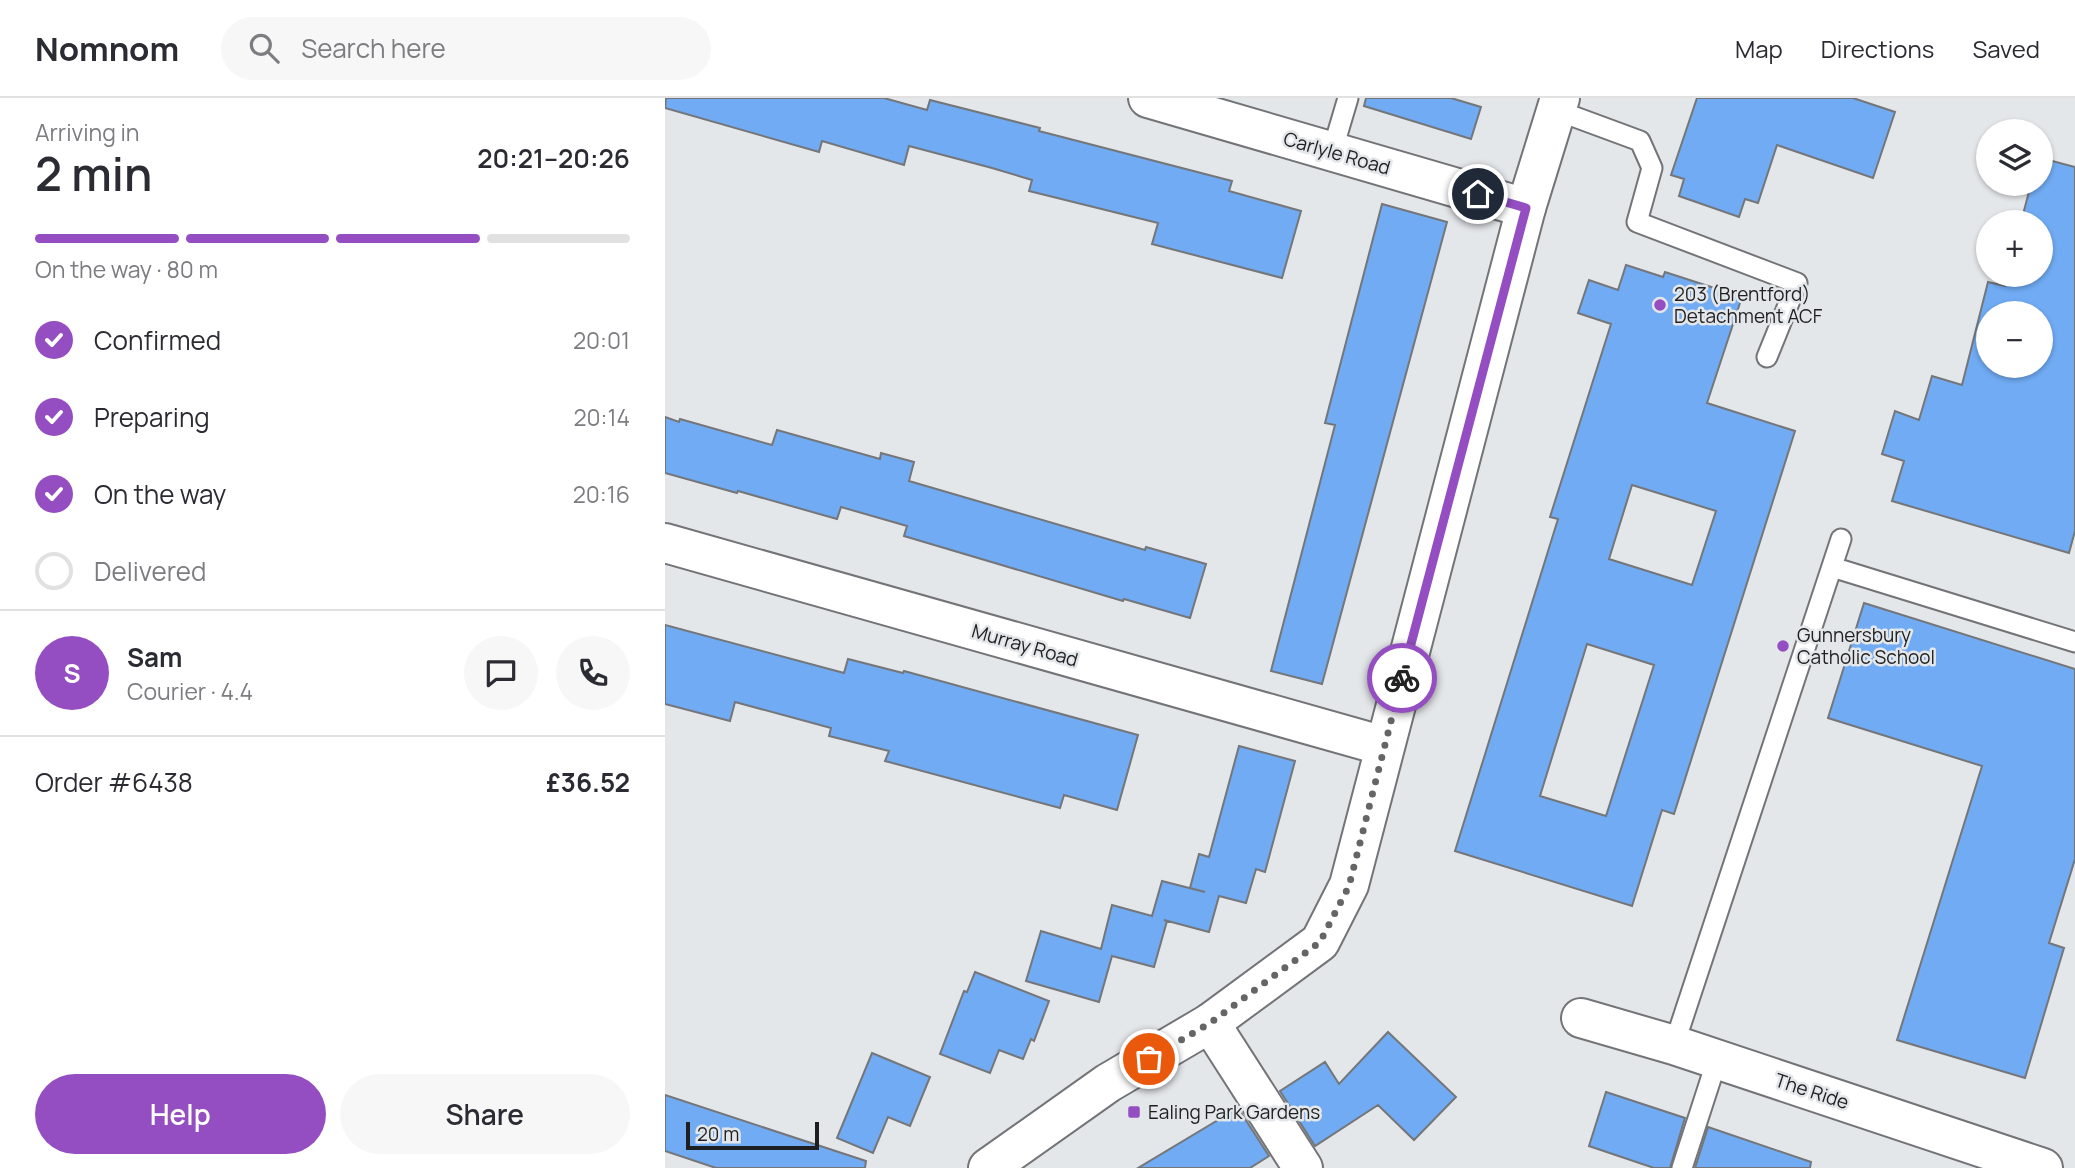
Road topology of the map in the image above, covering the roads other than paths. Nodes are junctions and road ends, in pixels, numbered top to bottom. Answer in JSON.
{"nodes":[{"id":1,"x":1148,"y":98,"type":"edge"},
{"id":2,"x":1348,"y":98,"type":"edge"},
{"id":3,"x":1558,"y":104,"type":"edge"},
{"id":4,"x":1214,"y":107,"type":"edge"},
{"id":5,"x":1332,"y":152,"type":"junction"},
{"id":6,"x":1526,"y":208,"type":"junction"},
{"id":7,"x":1767,"y":356,"type":"dead end"},
{"id":8,"x":1841,"y":539,"type":"dead end"},
{"id":9,"x":665,"y":543,"type":"edge"},
{"id":10,"x":1832,"y":567,"type":"junction"},
{"id":11,"x":2075,"y":642,"type":"edge"},
{"id":12,"x":1384,"y":746,"type":"junction"},
{"id":13,"x":1581,"y":1018,"type":"dead end"},
{"id":14,"x":1210,"y":1023,"type":"junction"},
{"id":15,"x":1674,"y":1045,"type":"junction"},
{"id":16,"x":1717,"y":1060,"type":"junction"},
{"id":17,"x":988,"y":1168,"type":"edge"},
{"id":18,"x":1303,"y":1168,"type":"edge"},
{"id":19,"x":1682,"y":1168,"type":"edge"},
{"id":20,"x":2043,"y":1168,"type":"edge"}],
"edges":[{"from":1,"to":4,"type":"street","name":"Carlyle Road"},
{"from":2,"to":5,"type":"lane"},
{"from":3,"to":6,"type":"street"},
{"from":3,"to":7,"type":"lane"},
{"from":4,"to":5,"type":"street","name":"Carlyle Road"},
{"from":5,"to":6,"type":"street","name":"Carlyle Road"},
{"from":6,"to":12,"type":"street"},
{"from":8,"to":10,"type":"lane"},
{"from":9,"to":12,"type":"street","name":"Murray Road"},
{"from":10,"to":11,"type":"lane"},
{"from":10,"to":15,"type":"lane"},
{"from":12,"to":14,"type":"street"},
{"from":13,"to":15,"type":"street","name":"The Ride"},
{"from":14,"to":17,"type":"street"},
{"from":14,"to":18,"type":"street"},
{"from":15,"to":16,"type":"street","name":"The Ride"},
{"from":16,"to":19,"type":"lane"},
{"from":16,"to":20,"type":"street","name":"The Ride"}]}
